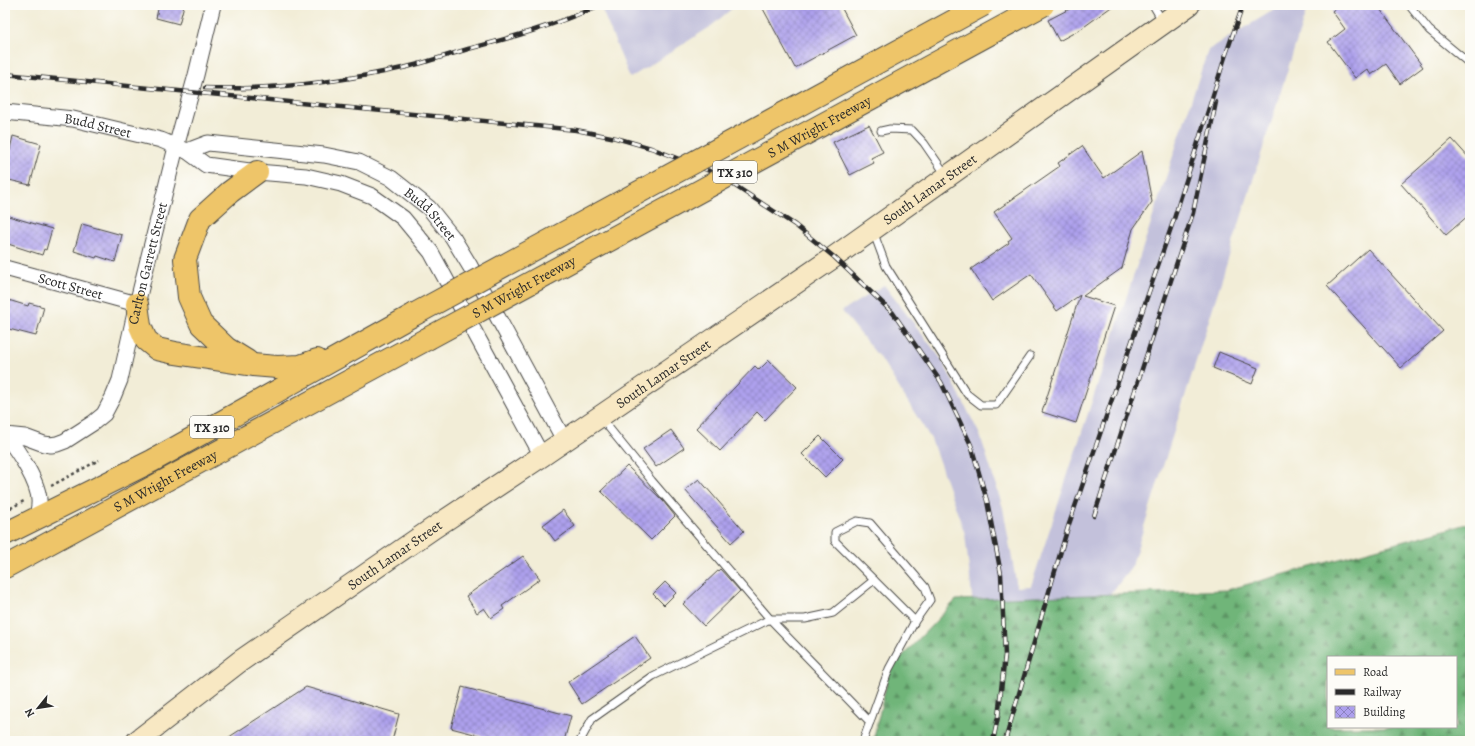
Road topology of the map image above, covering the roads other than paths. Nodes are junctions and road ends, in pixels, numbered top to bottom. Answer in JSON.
{"nodes":[{"id":1,"x":213,"y":5,"type":"edge"},
{"id":2,"x":983,"y":5,"type":"edge"},
{"id":3,"x":1043,"y":5,"type":"edge"},
{"id":4,"x":1153,"y":5,"type":"edge"},
{"id":5,"x":1189,"y":5,"type":"edge"},
{"id":6,"x":1409,"y":5,"type":"edge"},
{"id":7,"x":1164,"y":23,"type":"junction"},
{"id":8,"x":1470,"y":64,"type":"edge"},
{"id":9,"x":5,"y":112,"type":"edge"},
{"id":10,"x":881,"y":131,"type":"dead end"},
{"id":11,"x":181,"y":149,"type":"junction"},
{"id":12,"x":257,"y":172,"type":"junction"},
{"id":13,"x":947,"y":176,"type":"junction"},
{"id":14,"x":872,"y":229,"type":"junction"},
{"id":15,"x":5,"y":268,"type":"edge"},
{"id":16,"x":137,"y":304,"type":"junction"},
{"id":17,"x":415,"y":314,"type":"junction"},
{"id":18,"x":1030,"y":356,"type":"dead end"},
{"id":19,"x":253,"y":365,"type":"junction"},
{"id":20,"x":599,"y":417,"type":"junction"},
{"id":21,"x":5,"y":435,"type":"edge"},
{"id":22,"x":564,"y":440,"type":"junction"},
{"id":23,"x":542,"y":456,"type":"junction"},
{"id":24,"x":36,"y":519,"type":"junction"},
{"id":25,"x":5,"y":534,"type":"edge"},
{"id":26,"x":5,"y":568,"type":"edge"},
{"id":27,"x":874,"y":580,"type":"junction"},
{"id":28,"x":770,"y":619,"type":"junction"},
{"id":29,"x":915,"y":621,"type":"junction"},
{"id":30,"x":870,"y":722,"type":"junction"},
{"id":31,"x":137,"y":741,"type":"edge"},
{"id":32,"x":580,"y":741,"type":"edge"},
{"id":33,"x":863,"y":741,"type":"edge"}],
"edges":[{"from":1,"to":11,"type":"street","name":"Carlton Garrett Street"},
{"from":2,"to":17,"type":"main road","name":"S M Wright Freeway","number":"TX 310","bridge":true},
{"from":3,"to":26,"type":"main road","name":"S M Wright Freeway","number":"TX 310","bridge":true},
{"from":4,"to":7,"type":"lane"},
{"from":5,"to":7,"type":"main road","name":"South Lamar Street"},
{"from":6,"to":8,"type":"lane"},
{"from":7,"to":13,"type":"main road","name":"South Lamar Street"},
{"from":9,"to":11,"type":"street","name":"Budd Street"},
{"from":10,"to":13,"type":"lane"},
{"from":11,"to":12,"type":"street","name":"Budd Street"},
{"from":11,"to":16,"type":"street","name":"Carlton Garrett Street"},
{"from":11,"to":22,"type":"street","name":"Budd Street"},
{"from":12,"to":19,"type":"main road"},
{"from":12,"to":23,"type":"street","name":"Budd Street"},
{"from":13,"to":14,"type":"main road","name":"South Lamar Street"},
{"from":14,"to":18,"type":"lane"},
{"from":14,"to":20,"type":"main road","name":"South Lamar Street"},
{"from":15,"to":16,"type":"street","name":"Scott Street"},
{"from":16,"to":19,"type":"main road"},
{"from":16,"to":21,"type":"street","name":"Carlton Garrett Street"},
{"from":17,"to":19,"type":"main road"},
{"from":17,"to":24,"type":"main road","name":"S M Wright Freeway","number":"TX 310"},
{"from":20,"to":22,"type":"main road","name":"South Lamar Street"},
{"from":20,"to":28,"type":"lane"},
{"from":21,"to":24,"type":"street"},
{"from":22,"to":23,"type":"main road","name":"South Lamar Street"},
{"from":23,"to":31,"type":"main road","name":"South Lamar Street"},
{"from":24,"to":25,"type":"main road","name":"S M Wright Freeway","number":"TX 310"},
{"from":27,"to":28,"type":"lane"},
{"from":27,"to":29,"type":"lane"},
{"from":27,"to":29,"type":"lane"},
{"from":28,"to":30,"type":"lane"},
{"from":28,"to":32,"type":"lane"},
{"from":29,"to":30,"type":"lane"},
{"from":30,"to":33,"type":"lane"}]}
